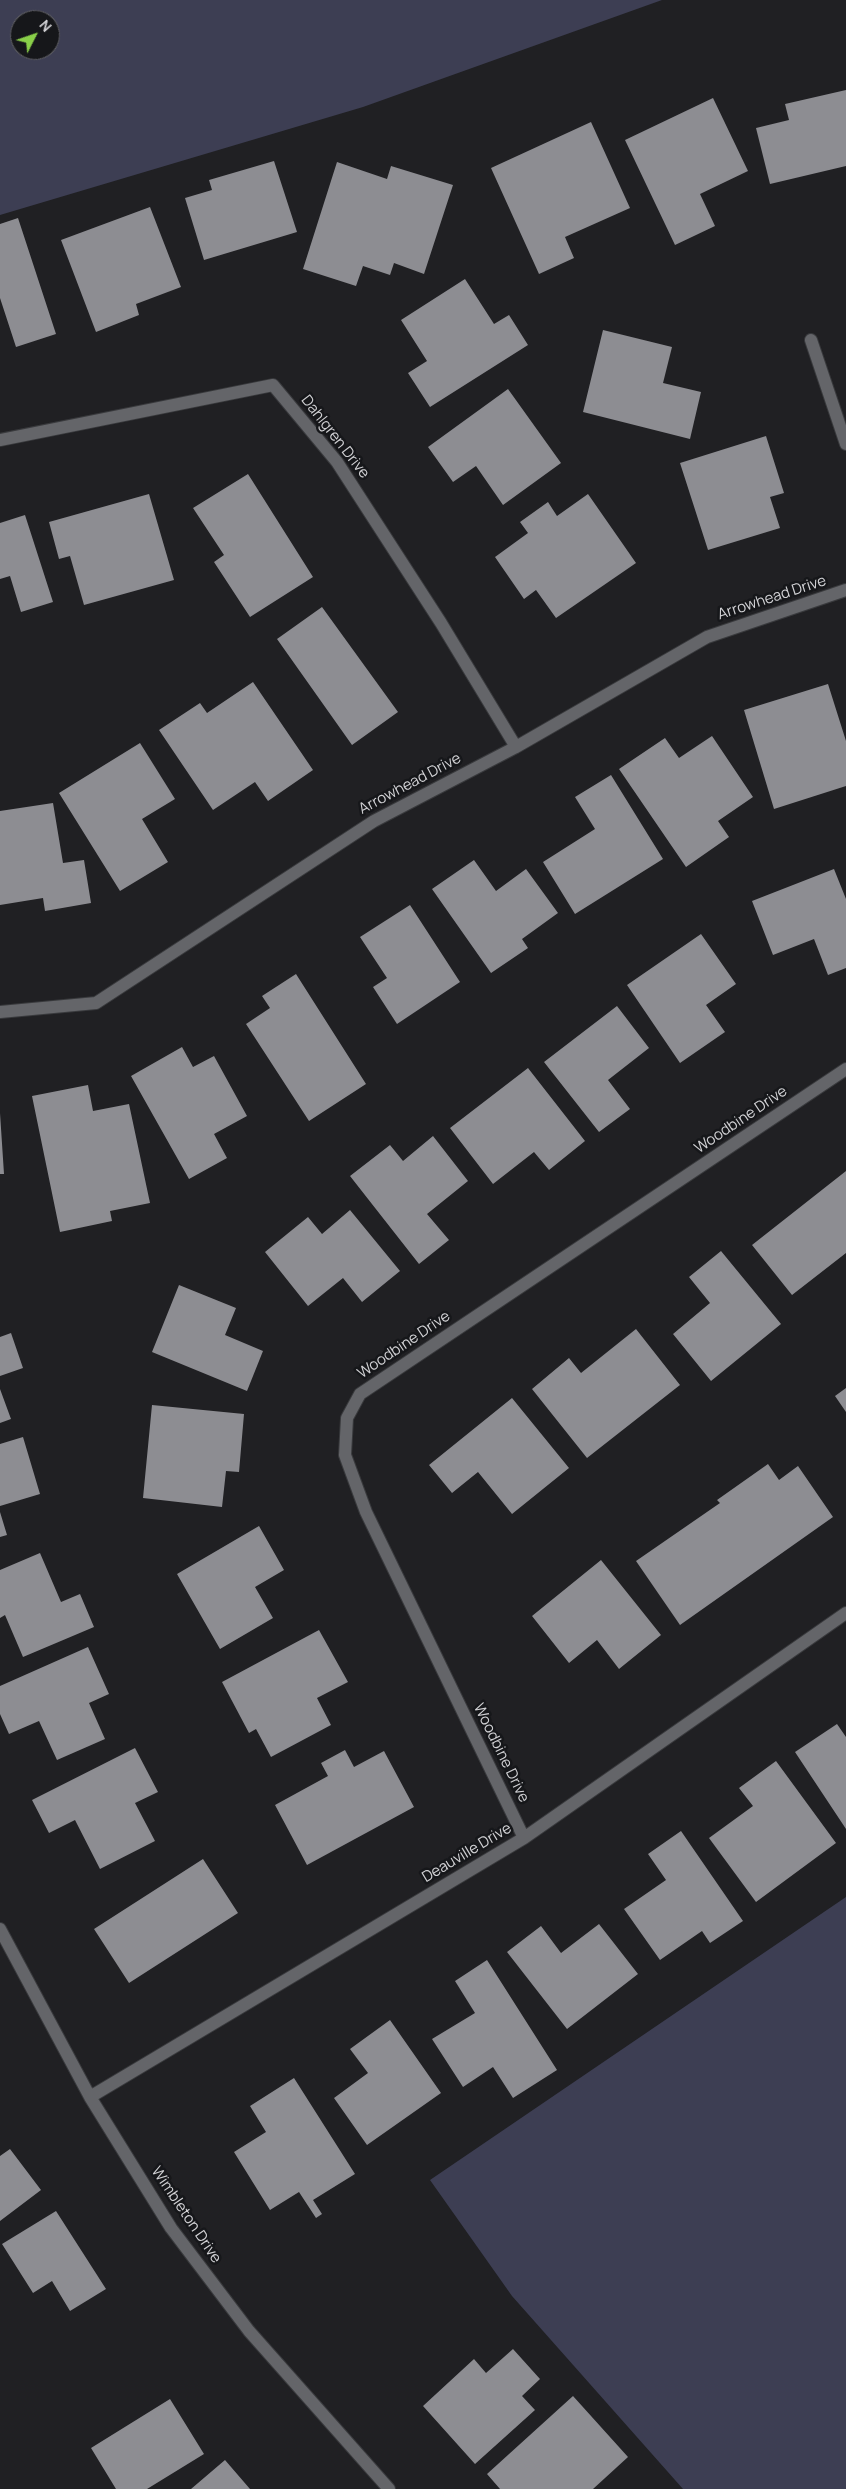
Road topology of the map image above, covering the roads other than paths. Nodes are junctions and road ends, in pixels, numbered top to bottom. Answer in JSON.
{"nodes":[{"id":1,"x":811,"y":340,"type":"dead end"},
{"id":2,"x":0,"y":440,"type":"edge"},
{"id":3,"x":846,"y":444,"type":"edge"},
{"id":4,"x":846,"y":590,"type":"edge"},
{"id":5,"x":516,"y":747,"type":"junction"},
{"id":6,"x":0,"y":1012,"type":"edge"},
{"id":7,"x":846,"y":1069,"type":"edge"},
{"id":8,"x":846,"y":1613,"type":"edge"},
{"id":9,"x":524,"y":1838,"type":"junction"},
{"id":10,"x":0,"y":1929,"type":"edge"},
{"id":11,"x":90,"y":2097,"type":"junction"},
{"id":12,"x":389,"y":2489,"type":"edge"}],
"edges":[{"from":1,"to":3,"type":"street"},
{"from":2,"to":5,"type":"street","name":"Dahlgren Drive"},
{"from":4,"to":5,"type":"street","name":"Arrowhead Drive"},
{"from":5,"to":6,"type":"street","name":"Arrowhead Drive"},
{"from":7,"to":9,"type":"street","name":"Woodbine Drive"},
{"from":8,"to":9,"type":"street","name":"Deauville Drive"},
{"from":9,"to":11,"type":"street","name":"Deauville Drive"},
{"from":10,"to":11,"type":"street","name":"Wimbleton Drive"},
{"from":11,"to":12,"type":"street","name":"Wimbleton Drive"}]}
